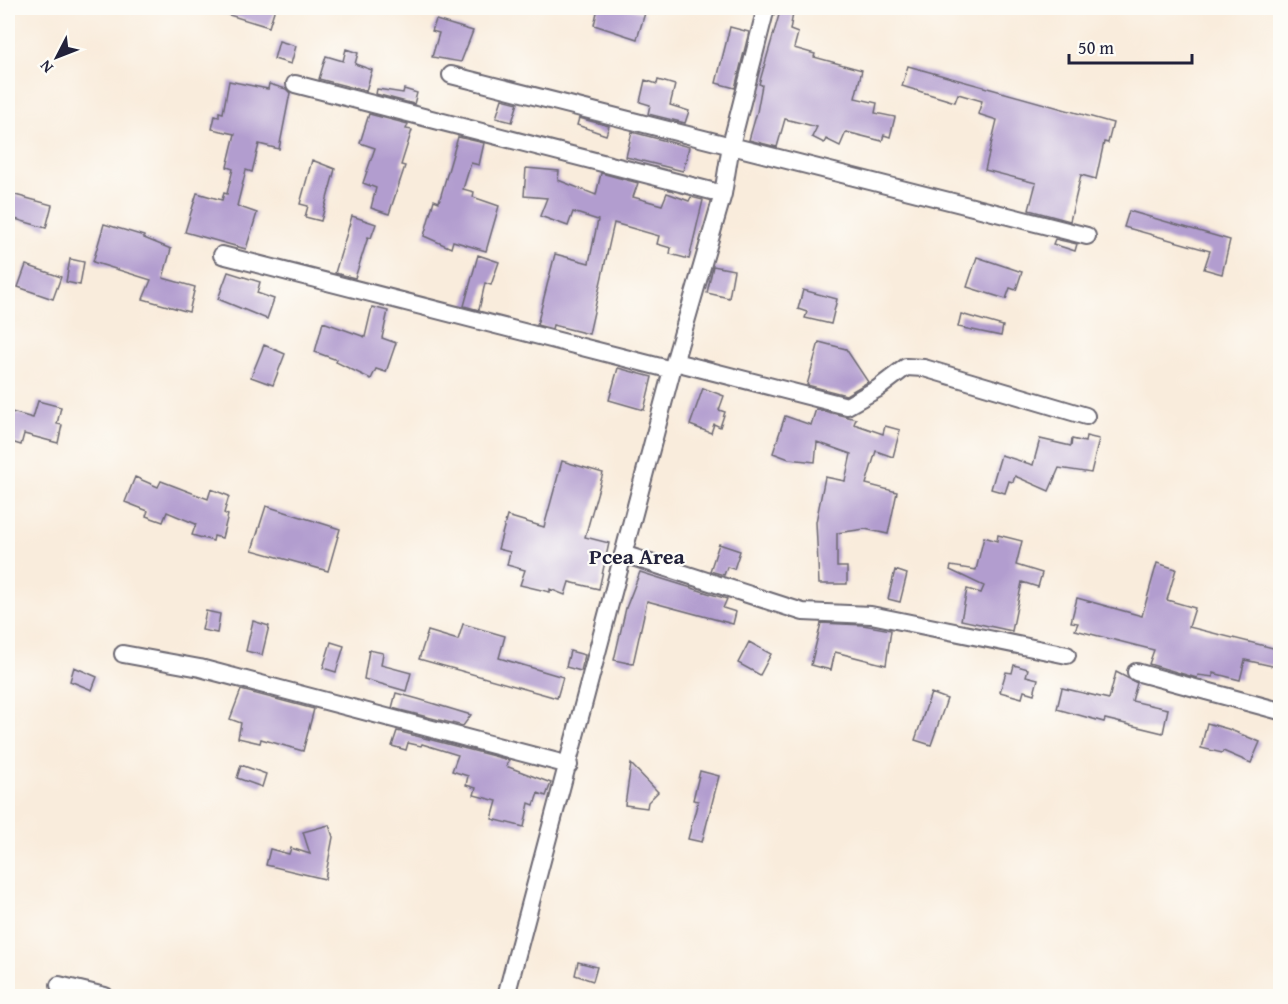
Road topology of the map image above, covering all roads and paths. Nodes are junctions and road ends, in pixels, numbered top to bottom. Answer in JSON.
{"nodes":[{"id":1,"x":766,"y":8,"type":"edge"},
{"id":2,"x":451,"y":75,"type":"dead end"},
{"id":3,"x":295,"y":84,"type":"dead end"},
{"id":4,"x":731,"y":145,"type":"junction"},
{"id":5,"x":723,"y":194,"type":"junction"},
{"id":6,"x":1087,"y":236,"type":"dead end"},
{"id":7,"x":222,"y":255,"type":"dead end"},
{"id":8,"x":674,"y":366,"type":"junction"},
{"id":9,"x":1086,"y":416,"type":"dead end"},
{"id":10,"x":623,"y":554,"type":"junction"},
{"id":11,"x":123,"y":654,"type":"dead end"},
{"id":12,"x":1067,"y":655,"type":"dead end"},
{"id":13,"x":1136,"y":672,"type":"dead end"},
{"id":14,"x":1281,"y":711,"type":"edge"},
{"id":15,"x":569,"y":765,"type":"junction"},
{"id":16,"x":58,"y":986,"type":"dead end"},
{"id":17,"x":105,"y":996,"type":"edge"},
{"id":18,"x":506,"y":996,"type":"edge"}],
"edges":[{"from":1,"to":4,"type":"street"},
{"from":2,"to":4,"type":"street"},
{"from":3,"to":5,"type":"street"},
{"from":4,"to":5,"type":"street"},
{"from":4,"to":6,"type":"street"},
{"from":5,"to":8,"type":"street"},
{"from":7,"to":8,"type":"street"},
{"from":8,"to":9,"type":"street"},
{"from":8,"to":10,"type":"street"},
{"from":10,"to":12,"type":"street"},
{"from":10,"to":15,"type":"street"},
{"from":11,"to":15,"type":"street"},
{"from":13,"to":14,"type":"street"},
{"from":15,"to":18,"type":"street"},
{"from":16,"to":17,"type":"street"}]}
